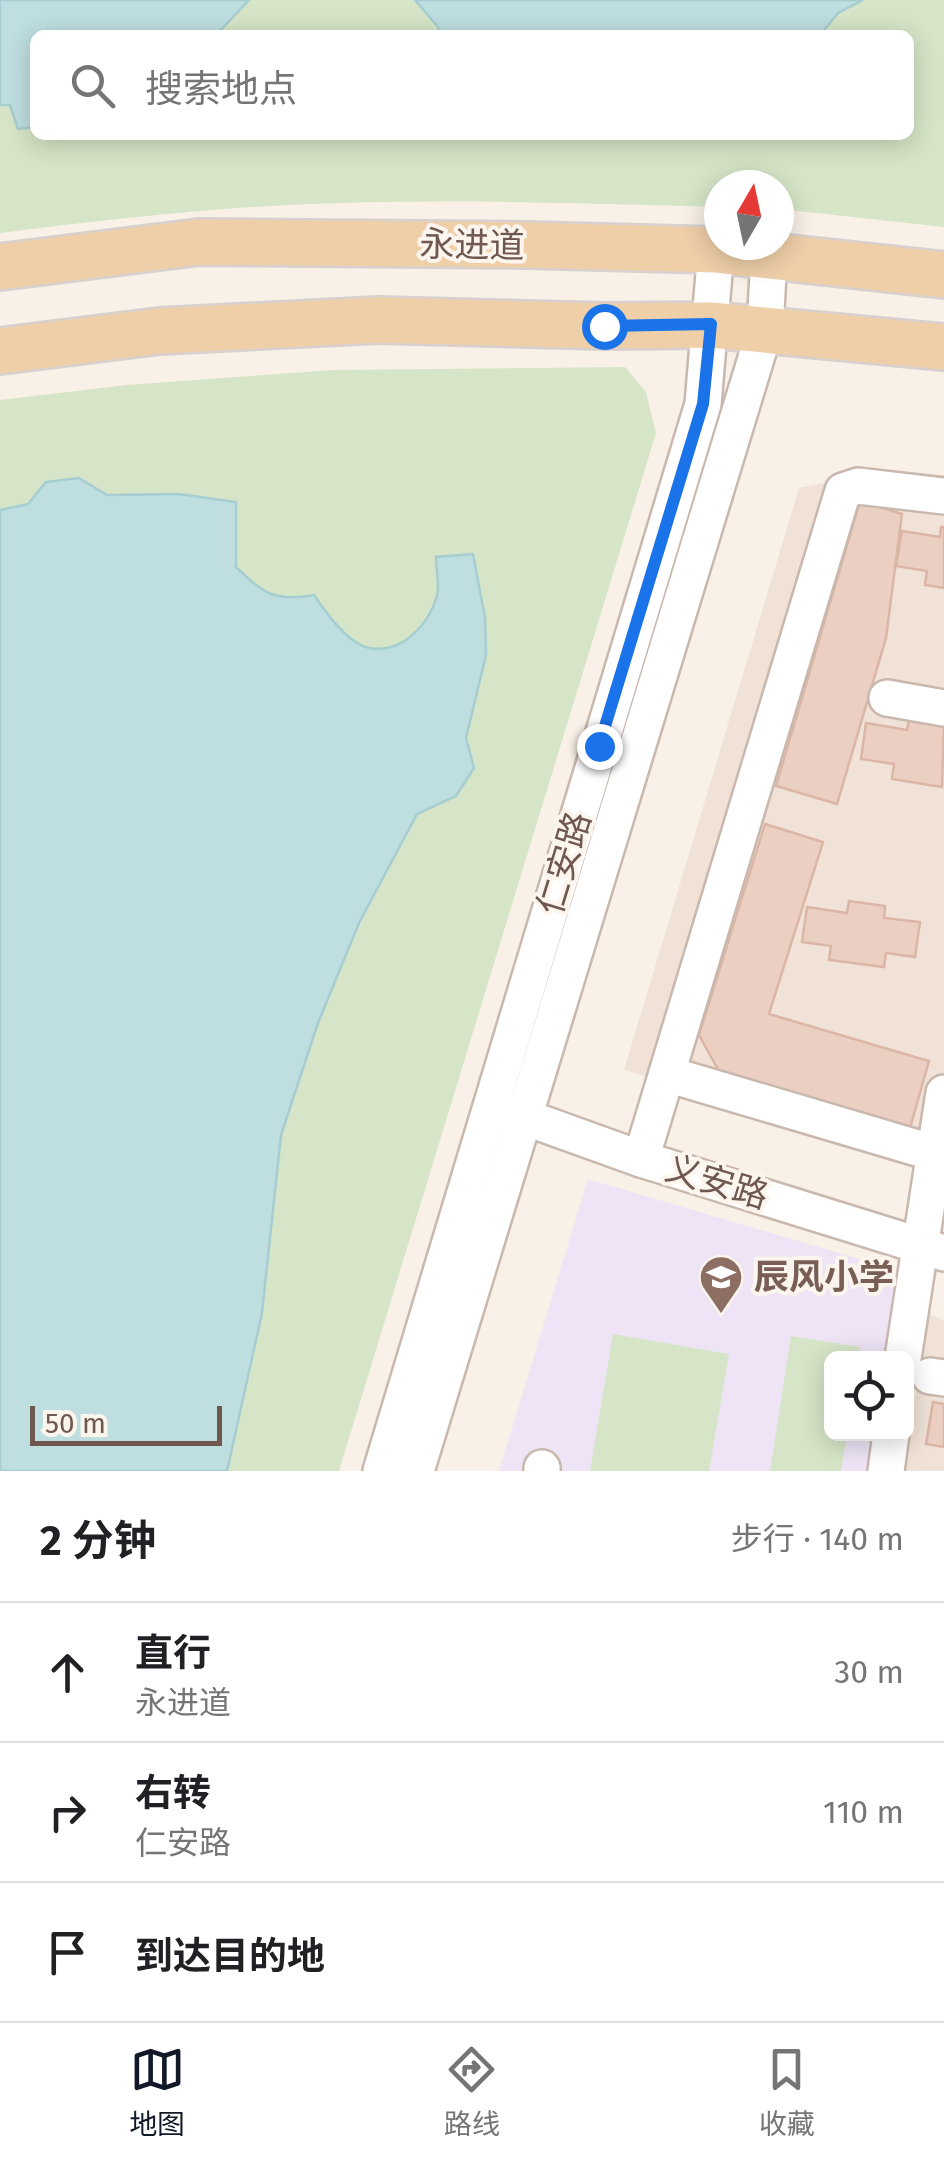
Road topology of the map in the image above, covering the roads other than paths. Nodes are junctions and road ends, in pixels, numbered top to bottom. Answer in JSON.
{"nodes":[{"id":1,"x":704,"y":250,"type":"edge"},
{"id":2,"x":794,"y":258,"type":"edge"},
{"id":3,"x":715,"y":260,"type":"edge"},
{"id":4,"x":769,"y":260,"type":"edge"},
{"id":5,"x":0,"y":267,"type":"edge"},
{"id":6,"x":944,"y":275,"type":"edge"},
{"id":7,"x":711,"y":324,"type":"junction"},
{"id":8,"x":765,"y":329,"type":"junction"},
{"id":9,"x":944,"y":347,"type":"edge"},
{"id":10,"x":0,"y":351,"type":"edge"},
{"id":11,"x":944,"y":496,"type":"edge"},
{"id":12,"x":888,"y":698,"type":"dead end"},
{"id":13,"x":944,"y":708,"type":"edge"},
{"id":14,"x":667,"y":1074,"type":"junction"},
{"id":15,"x":944,"y":1093,"type":"edge"},
{"id":16,"x":507,"y":1111,"type":"junction"},
{"id":17,"x":934,"y":1153,"type":"junction"},
{"id":18,"x":641,"y":1158,"type":"junction"},
{"id":19,"x":932,"y":1248,"type":"edge"},
{"id":20,"x":926,"y":1371,"type":"edge"},
{"id":21,"x":891,"y":1441,"type":"edge"},
{"id":22,"x":380,"y":1471,"type":"edge"},
{"id":23,"x":416,"y":1471,"type":"edge"},
{"id":24,"x":886,"y":1471,"type":"edge"}],
"edges":[{"from":1,"to":5,"type":"main road","name":"永进道"},
{"from":2,"to":6,"type":"main road","name":"永进道"},
{"from":3,"to":7,"type":"street","name":"仁安路"},
{"from":4,"to":8,"type":"street","name":"仁安路"},
{"from":7,"to":8,"type":"main road"},
{"from":7,"to":10,"type":"main road"},
{"from":7,"to":16,"type":"street","name":"仁安路"},
{"from":8,"to":9,"type":"main road"},
{"from":8,"to":16,"type":"street","name":"仁安路"},
{"from":11,"to":14,"type":"street"},
{"from":12,"to":13,"type":"street"},
{"from":14,"to":17,"type":"street"},
{"from":14,"to":18,"type":"street"},
{"from":15,"to":17,"type":"street"},
{"from":16,"to":18,"type":"street","name":"义安路"},
{"from":16,"to":22,"type":"street","name":"仁安路"},
{"from":16,"to":23,"type":"street","name":"仁安路"},
{"from":17,"to":19,"type":"street"},
{"from":18,"to":19,"type":"street","name":"义安路"},
{"from":19,"to":20,"type":"street"},
{"from":21,"to":24,"type":"street"}]}
